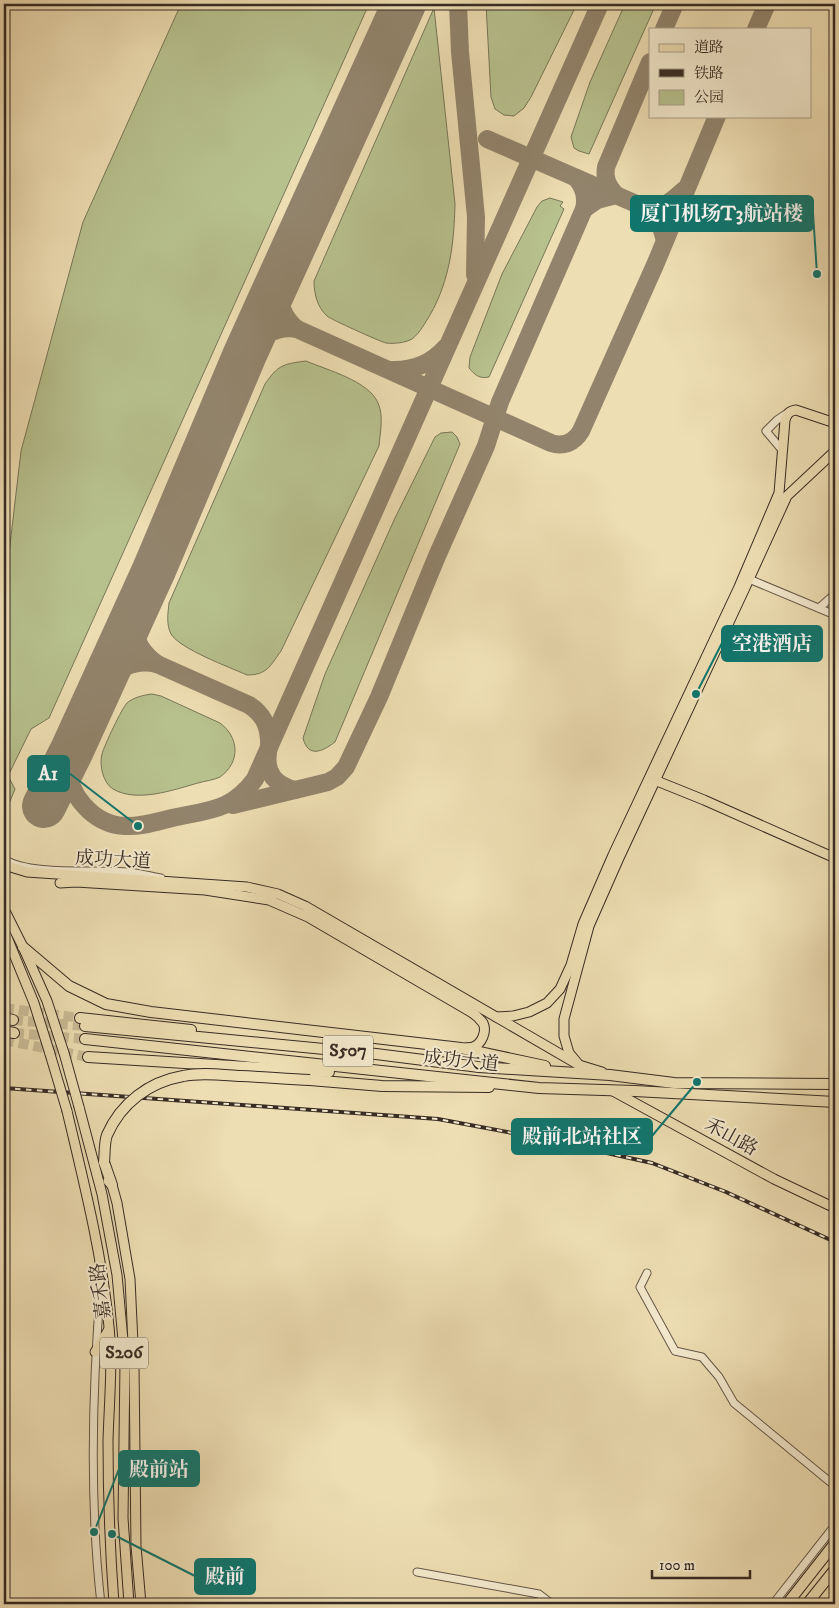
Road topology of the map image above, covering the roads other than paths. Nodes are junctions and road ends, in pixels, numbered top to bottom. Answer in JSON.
{"nodes":[{"id":1,"x":789,"y":412,"type":"junction"},
{"id":2,"x":835,"y":423,"type":"edge"},
{"id":3,"x":782,"y":450,"type":"junction"},
{"id":4,"x":835,"y":451,"type":"edge"},
{"id":5,"x":749,"y":579,"type":"junction"},
{"id":6,"x":835,"y":594,"type":"edge"},
{"id":7,"x":820,"y":608,"type":"junction"},
{"id":8,"x":835,"y":615,"type":"edge"},
{"id":9,"x":653,"y":779,"type":"junction"},
{"id":10,"x":835,"y":858,"type":"edge"},
{"id":11,"x":4,"y":859,"type":"edge"},
{"id":12,"x":4,"y":865,"type":"edge"},
{"id":13,"x":194,"y":882,"type":"junction"},
{"id":14,"x":60,"y":883,"type":"dead end"},
{"id":15,"x":4,"y":909,"type":"edge"},
{"id":16,"x":4,"y":930,"type":"edge"},
{"id":17,"x":23,"y":947,"type":"junction"},
{"id":18,"x":496,"y":1017,"type":"junction"},
{"id":19,"x":83,"y":1022,"type":"tunnel mouth"},
{"id":20,"x":84,"y":1039,"type":"tunnel mouth"},
{"id":21,"x":461,"y":1048,"type":"junction"},
{"id":22,"x":88,"y":1057,"type":"tunnel mouth"},
{"id":23,"x":580,"y":1069,"type":"junction"},
{"id":24,"x":492,"y":1082,"type":"junction"},
{"id":25,"x":835,"y":1084,"type":"edge"},
{"id":26,"x":540,"y":1088,"type":"junction"},
{"id":27,"x":613,"y":1091,"type":"junction"},
{"id":28,"x":835,"y":1103,"type":"edge"},
{"id":29,"x":99,"y":1163,"type":"junction"},
{"id":30,"x":112,"y":1185,"type":"joint"},
{"id":31,"x":835,"y":1208,"type":"edge"},
{"id":32,"x":102,"y":1271,"type":"junction"},
{"id":33,"x":647,"y":1273,"type":"dead end"},
{"id":34,"x":130,"y":1284,"type":"junction"},
{"id":35,"x":119,"y":1301,"type":"junction"},
{"id":36,"x":109,"y":1328,"type":"junction"},
{"id":37,"x":95,"y":1352,"type":"junction"},
{"id":38,"x":835,"y":1486,"type":"edge"},
{"id":39,"x":835,"y":1525,"type":"edge"},
{"id":40,"x":835,"y":1543,"type":"edge"},
{"id":41,"x":835,"y":1569,"type":"edge"},
{"id":42,"x":417,"y":1572,"type":"dead end"},
{"id":43,"x":835,"y":1596,"type":"edge"},
{"id":44,"x":100,"y":1604,"type":"edge"},
{"id":45,"x":114,"y":1604,"type":"edge"},
{"id":46,"x":129,"y":1604,"type":"edge"},
{"id":47,"x":141,"y":1604,"type":"edge"},
{"id":48,"x":552,"y":1604,"type":"edge"},
{"id":49,"x":773,"y":1604,"type":"edge"},
{"id":50,"x":788,"y":1604,"type":"edge"},
{"id":51,"x":807,"y":1604,"type":"edge"},
{"id":52,"x":829,"y":1604,"type":"edge"}],
"edges":[{"from":1,"to":2,"type":"main road"},
{"from":1,"to":3,"type":"main road"},
{"from":1,"to":3,"type":"street"},
{"from":3,"to":9,"type":"main road"},
{"from":4,"to":5,"type":"main road"},
{"from":5,"to":7,"type":"street"},
{"from":5,"to":9,"type":"main road"},
{"from":6,"to":7,"type":"street"},
{"from":7,"to":8,"type":"street"},
{"from":9,"to":10,"type":"main road"},
{"from":9,"to":18,"type":"main road"},
{"from":9,"to":23,"type":"main road"},
{"from":11,"to":13,"type":"street"},
{"from":12,"to":13,"type":"main road","name":"成功大道"},
{"from":13,"to":18,"type":"main road","name":"成功大道"},
{"from":14,"to":21,"type":"main road","name":"成功大道"},
{"from":15,"to":17,"type":"main road","name":"嘉禾路"},
{"from":16,"to":32,"type":"main road","name":"嘉禾路","number":"S206","bridge":true},
{"from":17,"to":21,"type":"highway","name":"成功大道"},
{"from":17,"to":29,"type":"main road","name":"嘉禾路","number":"S206","bridge":true},
{"from":18,"to":23,"type":"main road","name":"成功大道"},
{"from":19,"to":23,"type":"highway","name":"成功大道","number":"S507"},
{"from":20,"to":24,"type":"highway","name":"成功大道"},
{"from":21,"to":23,"type":"highway","name":"成功大道"},
{"from":22,"to":24,"type":"highway","number":"S507"},
{"from":23,"to":25,"type":"highway","name":"成功大道","number":"S507"},
{"from":24,"to":26,"type":"highway","name":"成功大道","number":"S507"},
{"from":26,"to":27,"type":"highway","name":"成功大道","number":"S507"},
{"from":26,"to":29,"type":"highway","bridge":true},
{"from":27,"to":28,"type":"highway","name":"成功大道","number":"S507"},
{"from":27,"to":31,"type":"main road","name":"禾山路"},
{"from":29,"to":30,"type":"highway"},
{"from":29,"to":35,"type":"main road","name":"嘉禾路","number":"S206"},
{"from":30,"to":34,"type":"main road"},
{"from":32,"to":36,"type":"main road","name":"嘉禾路","number":"S206"},
{"from":32,"to":37,"type":"street"},
{"from":33,"to":38,"type":"street"},
{"from":34,"to":35,"type":"main road"},
{"from":34,"to":47,"type":"main road"},
{"from":35,"to":46,"type":"main road","name":"嘉禾路","number":"S206"},
{"from":36,"to":37,"type":"main road"},
{"from":36,"to":45,"type":"main road","name":"嘉禾路","number":"S206"},
{"from":37,"to":44,"type":"street"},
{"from":39,"to":49,"type":"street"},
{"from":40,"to":50,"type":"highway"},
{"from":41,"to":51,"type":"highway"},
{"from":42,"to":48,"type":"street"},
{"from":43,"to":52,"type":"street"}]}
